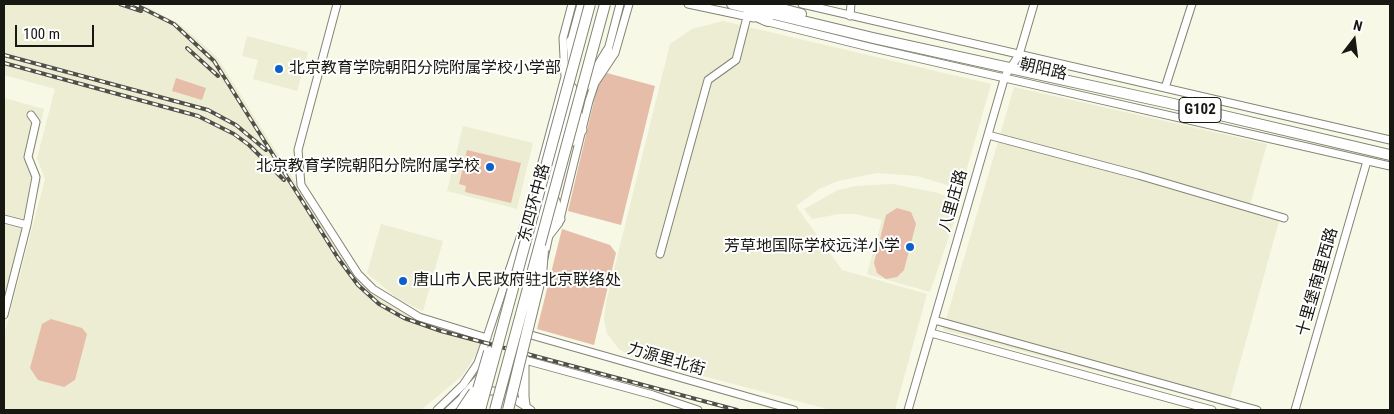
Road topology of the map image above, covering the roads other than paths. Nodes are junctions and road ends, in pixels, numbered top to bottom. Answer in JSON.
{"nodes":[{"id":1,"x":337,"y":4,"type":"edge"},
{"id":2,"x":572,"y":4,"type":"edge"},
{"id":3,"x":581,"y":4,"type":"edge"},
{"id":4,"x":590,"y":4,"type":"edge"},
{"id":5,"x":606,"y":4,"type":"edge"},
{"id":6,"x":620,"y":4,"type":"edge"},
{"id":7,"x":628,"y":4,"type":"edge"},
{"id":8,"x":688,"y":4,"type":"edge"},
{"id":9,"x":731,"y":4,"type":"edge"},
{"id":10,"x":763,"y":4,"type":"edge"},
{"id":11,"x":802,"y":4,"type":"edge"},
{"id":12,"x":852,"y":4,"type":"edge"},
{"id":13,"x":1034,"y":4,"type":"edge"},
{"id":14,"x":1192,"y":4,"type":"edge"},
{"id":15,"x":850,"y":16,"type":"junction"},
{"id":16,"x":747,"y":17,"type":"junction"},
{"id":17,"x":768,"y":21,"type":"junction"},
{"id":18,"x":571,"y":41,"type":"joint"},
{"id":19,"x":608,"y":50,"type":"joint"},
{"id":20,"x":1012,"y":66,"type":"junction"},
{"id":21,"x":1165,"y":88,"type":"junction"},
{"id":22,"x":31,"y":115,"type":"dead end"},
{"id":23,"x":578,"y":115,"type":"junction"},
{"id":24,"x":582,"y":130,"type":"junction"},
{"id":25,"x":988,"y":135,"type":"junction"},
{"id":26,"x":1390,"y":140,"type":"edge"},
{"id":27,"x":571,"y":142,"type":"junction"},
{"id":28,"x":1390,"y":149,"type":"edge"},
{"id":29,"x":1390,"y":155,"type":"edge"},
{"id":30,"x":1367,"y":161,"type":"junction"},
{"id":31,"x":1390,"y":166,"type":"edge"},
{"id":32,"x":555,"y":201,"type":"junction"},
{"id":33,"x":1284,"y":218,"type":"dead end"},
{"id":34,"x":4,"y":219,"type":"edge"},
{"id":35,"x":560,"y":219,"type":"junction"},
{"id":36,"x":530,"y":223,"type":"junction"},
{"id":37,"x":28,"y":226,"type":"junction"},
{"id":38,"x":544,"y":226,"type":"junction"},
{"id":39,"x":548,"y":237,"type":"junction"},
{"id":40,"x":660,"y":254,"type":"dead end"},
{"id":41,"x":533,"y":295,"type":"junction"},
{"id":42,"x":514,"y":302,"type":"junction"},
{"id":43,"x":530,"y":306,"type":"junction"},
{"id":44,"x":4,"y":315,"type":"edge"},
{"id":45,"x":934,"y":320,"type":"junction"},
{"id":46,"x":930,"y":333,"type":"junction"},
{"id":47,"x":531,"y":335,"type":"junction"},
{"id":48,"x":487,"y":338,"type":"junction"},
{"id":49,"x":497,"y":359,"type":"junction"},
{"id":50,"x":519,"y":366,"type":"junction"},
{"id":51,"x":482,"y":377,"type":"junction"},
{"id":52,"x":464,"y":396,"type":"junction"},
{"id":53,"x":518,"y":408,"type":"edge"},
{"id":54,"x":437,"y":410,"type":"edge"},
{"id":55,"x":449,"y":410,"type":"edge"},
{"id":56,"x":462,"y":410,"type":"edge"},
{"id":57,"x":472,"y":410,"type":"edge"},
{"id":58,"x":480,"y":410,"type":"edge"},
{"id":59,"x":495,"y":410,"type":"edge"},
{"id":60,"x":698,"y":410,"type":"edge"},
{"id":61,"x":794,"y":410,"type":"edge"},
{"id":62,"x":908,"y":410,"type":"edge"},
{"id":63,"x":1212,"y":410,"type":"edge"},
{"id":64,"x":1257,"y":410,"type":"edge"},
{"id":65,"x":1294,"y":410,"type":"edge"}],
"edges":[{"from":1,"to":48,"type":"street"},
{"from":2,"to":48,"type":"street","name":"东四环中路"},
{"from":3,"to":18,"type":"street","name":"东四环中路"},
{"from":4,"to":36,"type":"highway","name":"东四环中路","bridge":true},
{"from":5,"to":38,"type":"highway","name":"东四环中路","bridge":true},
{"from":6,"to":19,"type":"street","name":"东四环中路"},
{"from":7,"to":24,"type":"street","name":"东四环中路"},
{"from":8,"to":16,"type":"street","name":"朝阳路"},
{"from":9,"to":17,"type":"highway"},
{"from":9,"to":20,"type":"highway","name":"朝阳路","number":"G102"},
{"from":10,"to":20,"type":"highway","name":"朝阳路","number":"G102"},
{"from":11,"to":15,"type":"street","name":"朝阳路"},
{"from":12,"to":15,"type":"street"},
{"from":13,"to":20,"type":"street","name":"八里庄路"},
{"from":14,"to":21,"type":"street"},
{"from":15,"to":20,"type":"street","name":"朝阳路"},
{"from":16,"to":17,"type":"street","name":"朝阳路"},
{"from":16,"to":40,"type":"street"},
{"from":17,"to":20,"type":"street","name":"朝阳路"},
{"from":18,"to":42,"type":"main road","name":"东四环中路"},
{"from":19,"to":23,"type":"main road","name":"东四环中路"},
{"from":20,"to":21,"type":"street","name":"朝阳路"},
{"from":20,"to":25,"type":"street","name":"八里庄路"},
{"from":20,"to":28,"type":"highway","name":"朝阳路","number":"G102"},
{"from":20,"to":29,"type":"highway","name":"朝阳路","number":"G102"},
{"from":20,"to":30,"type":"street","name":"朝阳路"},
{"from":21,"to":26,"type":"street","name":"朝阳路"},
{"from":22,"to":37,"type":"street"},
{"from":23,"to":24,"type":"main road"},
{"from":23,"to":27,"type":"main road","name":"东四环中路"},
{"from":24,"to":27,"type":"main road"},
{"from":24,"to":35,"type":"street","name":"东四环中路"},
{"from":25,"to":33,"type":"street"},
{"from":25,"to":45,"type":"street","name":"八里庄路"},
{"from":27,"to":32,"type":"main road","name":"东四环中路"},
{"from":30,"to":31,"type":"street","name":"朝阳路"},
{"from":30,"to":65,"type":"street","name":"十里堡南里西路"},
{"from":32,"to":35,"type":"main road"},
{"from":32,"to":39,"type":"main road","name":"东四环中路"},
{"from":34,"to":37,"type":"street"},
{"from":35,"to":39,"type":"street","name":"东四环中路"},
{"from":36,"to":51,"type":"highway","bridge":true},
{"from":36,"to":58,"type":"highway","name":"东四环中路","bridge":true},
{"from":37,"to":44,"type":"street"},
{"from":38,"to":50,"type":"highway","bridge":true},
{"from":38,"to":59,"type":"highway","name":"东四环中路","bridge":true},
{"from":39,"to":41,"type":"main road","name":"东四环中路"},
{"from":41,"to":43,"type":"main road","name":"东四环中路"},
{"from":41,"to":47,"type":"street","name":"东四环中路"},
{"from":42,"to":43,"type":"main road"},
{"from":42,"to":49,"type":"main road","name":"东四环中路"},
{"from":43,"to":50,"type":"main road","name":"东四环中路"},
{"from":45,"to":46,"type":"street","name":"八里庄路"},
{"from":45,"to":64,"type":"street"},
{"from":46,"to":62,"type":"street","name":"八里庄路"},
{"from":46,"to":63,"type":"street"},
{"from":47,"to":50,"type":"street","name":"东四环中路"},
{"from":47,"to":61,"type":"street","name":"力源里北街"},
{"from":48,"to":54,"type":"street","name":"东四环中路"},
{"from":49,"to":50,"type":"main road"},
{"from":49,"to":52,"type":"main road","name":"东四环中路"},
{"from":50,"to":53,"type":"highway","bridge":true},
{"from":50,"to":53,"type":"main road","name":"东四环中路"},
{"from":50,"to":60,"type":"street"},
{"from":51,"to":56,"type":"highway","bridge":true},
{"from":51,"to":57,"type":"highway","bridge":true},
{"from":52,"to":53,"type":"street"},
{"from":52,"to":55,"type":"street"}]}
